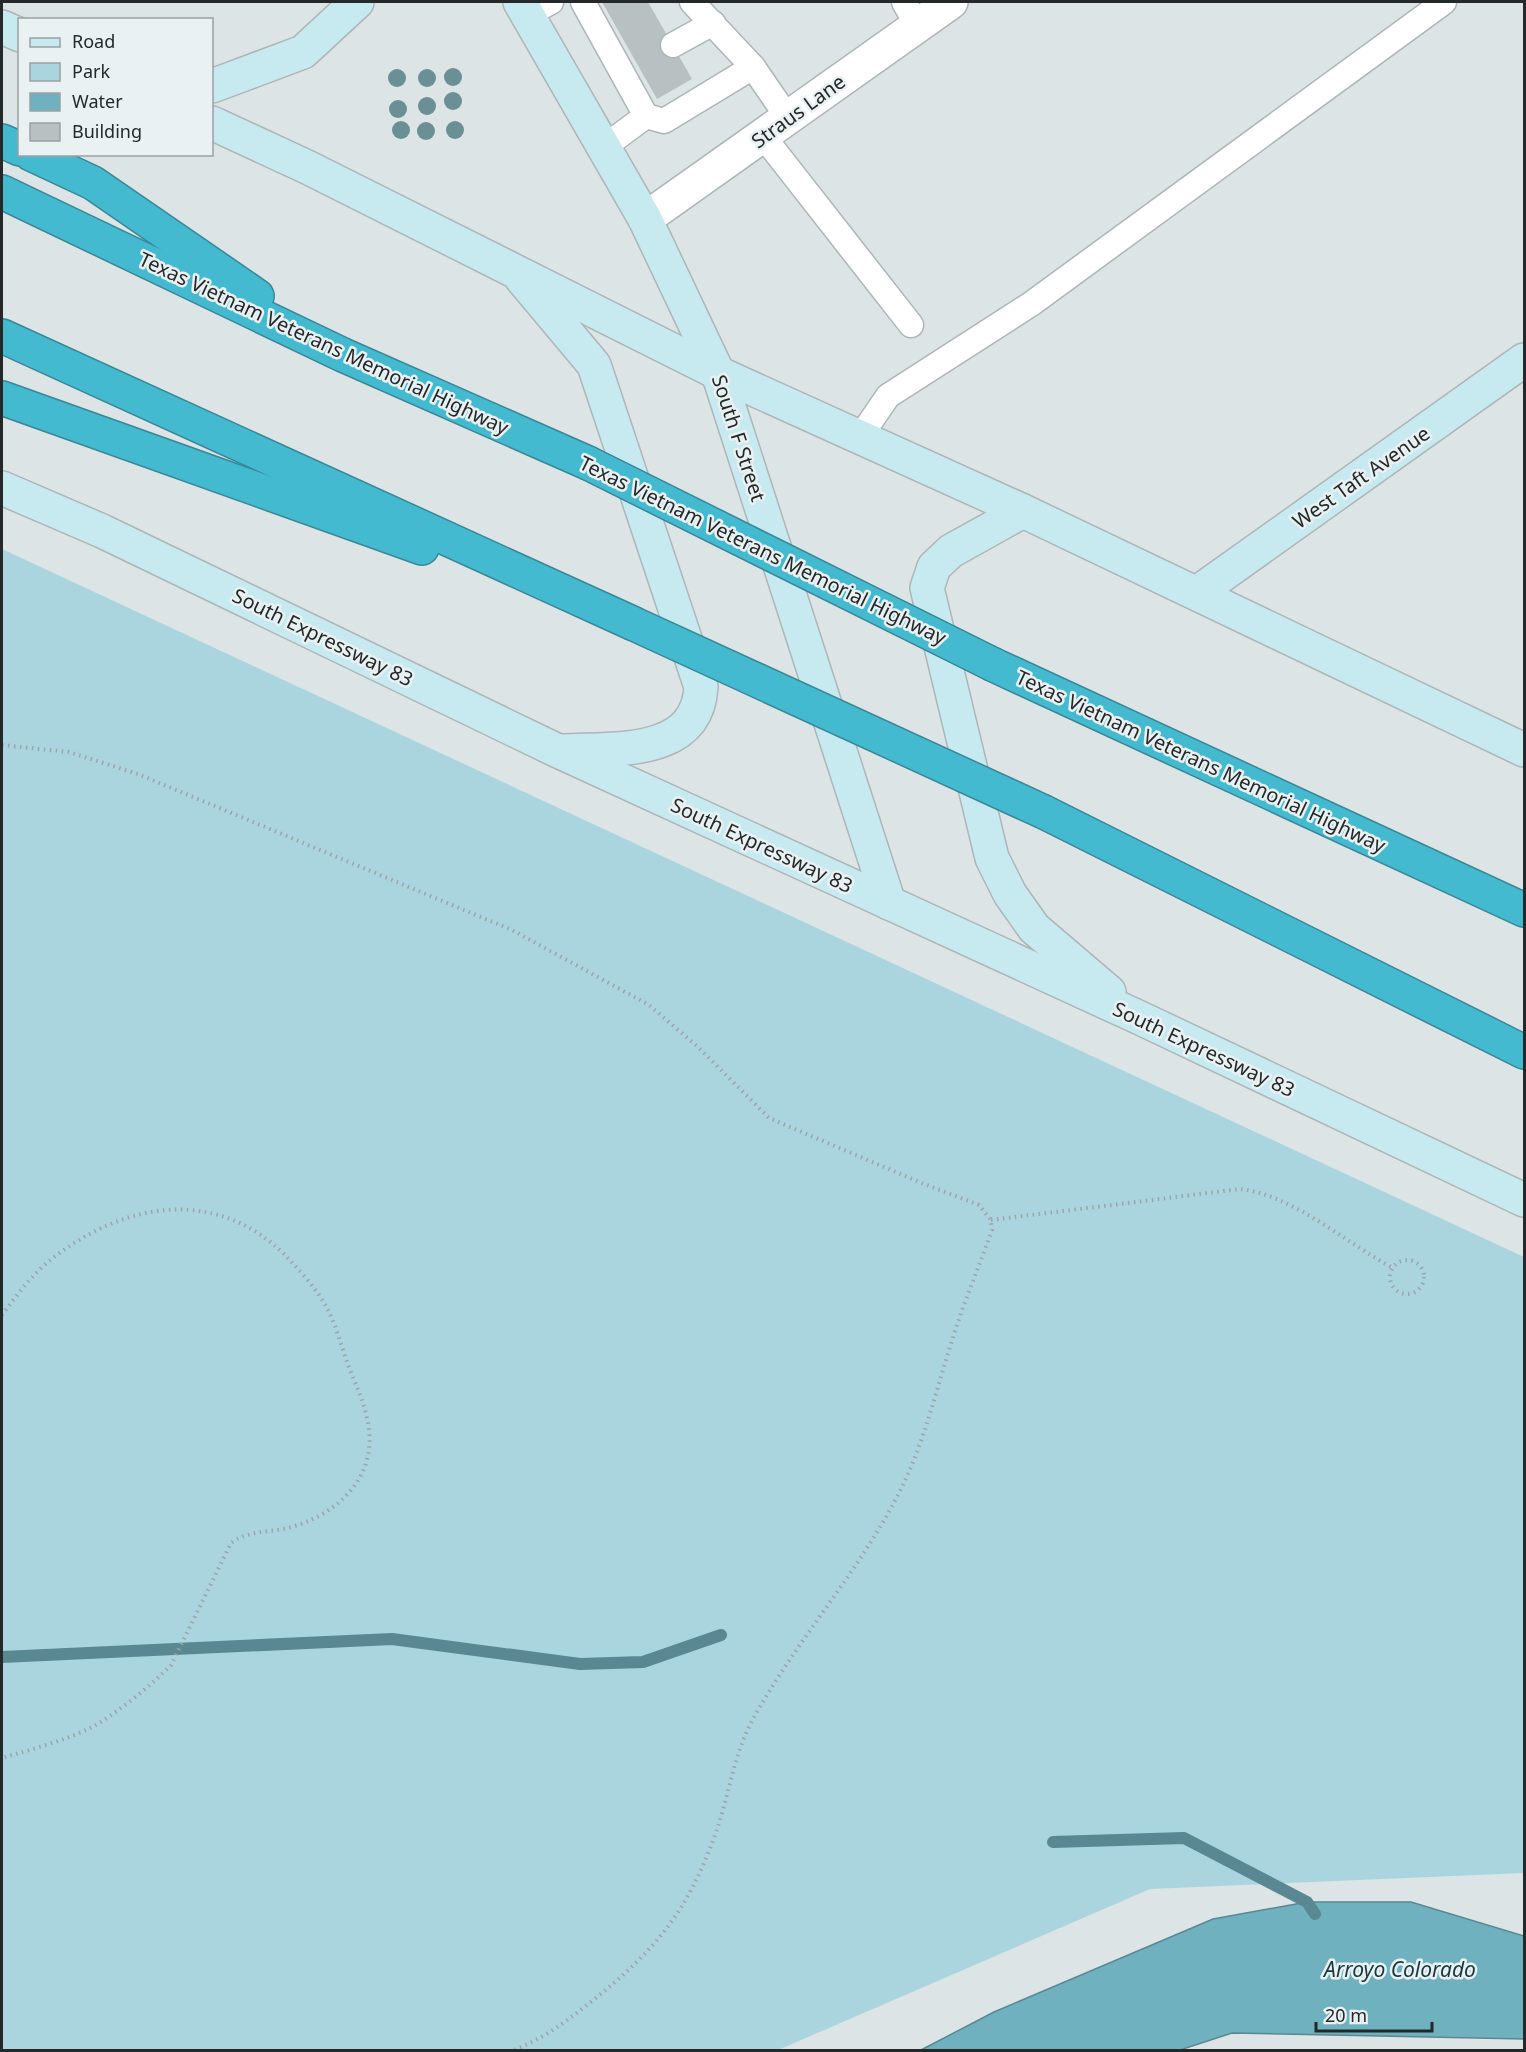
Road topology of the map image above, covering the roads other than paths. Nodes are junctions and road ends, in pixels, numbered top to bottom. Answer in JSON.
{"nodes":[{"id":1,"x":357,"y":2,"type":"edge"},
{"id":2,"x":692,"y":2,"type":"edge"},
{"id":3,"x":951,"y":2,"type":"edge"},
{"id":4,"x":1444,"y":2,"type":"edge"},
{"id":5,"x":533,"y":6,"type":"edge"},
{"id":6,"x":594,"y":10,"type":"edge"},
{"id":7,"x":911,"y":13,"type":"edge"},
{"id":8,"x":712,"y":23,"type":"junction"},
{"id":9,"x":2,"y":27,"type":"edge"},
{"id":10,"x":18,"y":34,"type":"edge"},
{"id":11,"x":673,"y":45,"type":"dead end"},
{"id":12,"x":753,"y":67,"type":"junction"},
{"id":13,"x":213,"y":86,"type":"edge"},
{"id":14,"x":646,"y":116,"type":"junction"},
{"id":15,"x":213,"y":123,"type":"edge"},
{"id":16,"x":775,"y":127,"type":"junction"},
{"id":17,"x":2,"y":141,"type":"edge"},
{"id":18,"x":604,"y":147,"type":"junction"},
{"id":19,"x":18,"y":148,"type":"edge"},
{"id":20,"x":35,"y":156,"type":"edge"},
{"id":21,"x":2,"y":192,"type":"edge"},
{"id":22,"x":645,"y":219,"type":"junction"},
{"id":23,"x":514,"y":269,"type":"junction"},
{"id":24,"x":911,"y":325,"type":"dead end"},
{"id":25,"x":2,"y":336,"type":"edge"},
{"id":26,"x":343,"y":355,"type":"junction"},
{"id":27,"x":1524,"y":360,"type":"edge"},
{"id":28,"x":718,"y":373,"type":"junction"},
{"id":29,"x":2,"y":398,"type":"edge"},
{"id":30,"x":860,"y":436,"type":"junction"},
{"id":31,"x":2,"y":488,"type":"edge"},
{"id":32,"x":1023,"y":511,"type":"junction"},
{"id":33,"x":1197,"y":593,"type":"junction"},
{"id":34,"x":632,"y":623,"type":"junction"},
{"id":35,"x":1524,"y":750,"type":"edge"},
{"id":36,"x":558,"y":751,"type":"junction"},
{"id":37,"x":889,"y":903,"type":"junction"},
{"id":38,"x":1524,"y":910,"type":"edge"},
{"id":39,"x":1138,"y":1017,"type":"junction"},
{"id":40,"x":1524,"y":1052,"type":"edge"},
{"id":41,"x":1524,"y":1200,"type":"edge"}],
"edges":[{"from":1,"to":13,"type":"main road"},
{"from":2,"to":8,"type":"lane"},
{"from":3,"to":7,"type":"street","name":"Straus Lane"},
{"from":4,"to":30,"type":"lane"},
{"from":5,"to":18,"type":"main road","name":"South F Street"},
{"from":6,"to":14,"type":"lane"},
{"from":7,"to":16,"type":"street","name":"Straus Lane"},
{"from":8,"to":11,"type":"lane"},
{"from":8,"to":12,"type":"lane"},
{"from":9,"to":10,"type":"main road"},
{"from":12,"to":14,"type":"lane"},
{"from":12,"to":16,"type":"lane"},
{"from":14,"to":18,"type":"lane"},
{"from":15,"to":23,"type":"main road"},
{"from":16,"to":22,"type":"street","name":"Straus Lane"},
{"from":16,"to":24,"type":"lane"},
{"from":17,"to":19,"type":"highway"},
{"from":18,"to":22,"type":"main road","name":"South F Street"},
{"from":20,"to":26,"type":"highway"},
{"from":21,"to":26,"type":"highway","name":"Texas Vietnam Veterans Memorial Highway"},
{"from":22,"to":28,"type":"main road","name":"South F Street"},
{"from":23,"to":28,"type":"main road"},
{"from":23,"to":36,"type":"main road"},
{"from":25,"to":34,"type":"highway"},
{"from":26,"to":38,"type":"highway","name":"Texas Vietnam Veterans Memorial Highway","bridge":true},
{"from":27,"to":33,"type":"main road","name":"West Taft Avenue"},
{"from":28,"to":30,"type":"main road"},
{"from":28,"to":37,"type":"main road","name":"South F Street"},
{"from":29,"to":34,"type":"highway"},
{"from":30,"to":32,"type":"main road"},
{"from":31,"to":36,"type":"main road","name":"South Expressway 83"},
{"from":32,"to":33,"type":"main road"},
{"from":32,"to":39,"type":"main road"},
{"from":33,"to":35,"type":"main road"},
{"from":34,"to":40,"type":"highway","bridge":true},
{"from":36,"to":37,"type":"main road","name":"South Expressway 83"},
{"from":37,"to":39,"type":"main road","name":"South Expressway 83"},
{"from":39,"to":41,"type":"main road","name":"South Expressway 83"}]}
